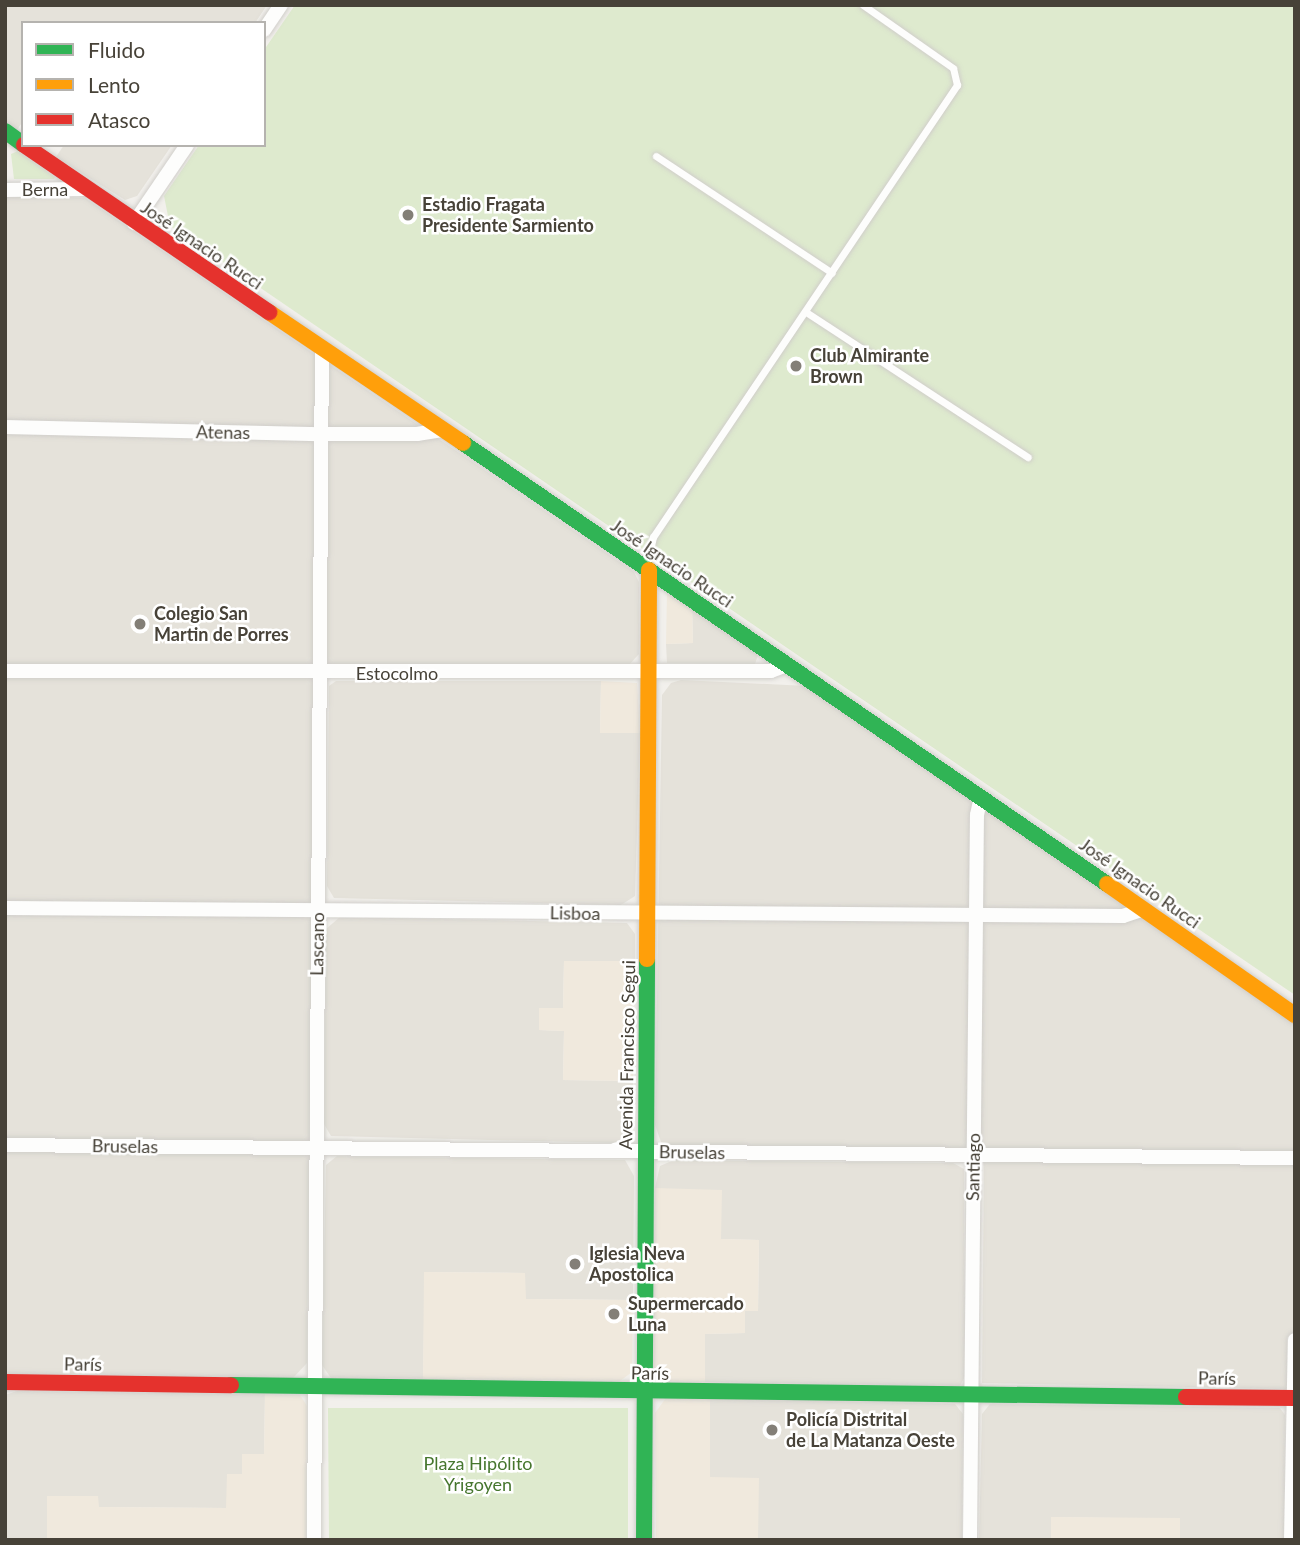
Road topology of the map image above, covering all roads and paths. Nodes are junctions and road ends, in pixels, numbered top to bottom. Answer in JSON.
{"nodes":[{"id":1,"x":281,"y":5,"type":"edge"},
{"id":2,"x":863,"y":5,"type":"edge"},
{"id":3,"x":266,"y":27,"type":"edge"},
{"id":4,"x":5,"y":131,"type":"edge"},
{"id":5,"x":21,"y":143,"type":"edge"},
{"id":6,"x":27,"y":147,"type":"edge"},
{"id":7,"x":186,"y":147,"type":"edge"},
{"id":8,"x":656,"y":156,"type":"dead end"},
{"id":9,"x":85,"y":189,"type":"junction"},
{"id":10,"x":5,"y":190,"type":"edge"},
{"id":11,"x":134,"y":223,"type":"junction"},
{"id":12,"x":832,"y":273,"type":"junction"},
{"id":13,"x":806,"y":312,"type":"junction"},
{"id":14,"x":322,"y":349,"type":"junction"},
{"id":15,"x":5,"y":427,"type":"edge"},
{"id":16,"x":441,"y":430,"type":"junction"},
{"id":17,"x":321,"y":434,"type":"junction"},
{"id":18,"x":1028,"y":457,"type":"dead end"},
{"id":19,"x":649,"y":570,"type":"junction"},
{"id":20,"x":787,"y":664,"type":"junction"},
{"id":21,"x":5,"y":671,"type":"edge"},
{"id":22,"x":651,"y":672,"type":"junction"},
{"id":23,"x":320,"y":673,"type":"junction"},
{"id":24,"x":981,"y":796,"type":"junction"},
{"id":25,"x":5,"y":908,"type":"edge"},
{"id":26,"x":1144,"y":909,"type":"junction"},
{"id":27,"x":317,"y":910,"type":"junction"},
{"id":28,"x":648,"y":914,"type":"junction"},
{"id":29,"x":977,"y":916,"type":"junction"},
{"id":30,"x":1295,"y":1015,"type":"edge"},
{"id":31,"x":5,"y":1145,"type":"edge"},
{"id":32,"x":315,"y":1148,"type":"junction"},
{"id":33,"x":645,"y":1152,"type":"junction"},
{"id":34,"x":973,"y":1156,"type":"junction"},
{"id":35,"x":1295,"y":1158,"type":"edge"},
{"id":36,"x":1295,"y":1340,"type":"edge"},
{"id":37,"x":5,"y":1382,"type":"edge"},
{"id":38,"x":314,"y":1386,"type":"junction"},
{"id":39,"x":643,"y":1393,"type":"junction"},
{"id":40,"x":972,"y":1395,"type":"junction"},
{"id":41,"x":1294,"y":1398,"type":"edge"},
{"id":42,"x":314,"y":1540,"type":"edge"},
{"id":43,"x":644,"y":1540,"type":"edge"},
{"id":44,"x":970,"y":1540,"type":"edge"},
{"id":45,"x":1291,"y":1540,"type":"edge"}],
"edges":[{"from":1,"to":3,"type":"street"},
{"from":2,"to":12,"type":"lane"},
{"from":4,"to":5,"type":"street","name":"José Ignacio Rucci"},
{"from":6,"to":9,"type":"street","name":"José Ignacio Rucci"},
{"from":7,"to":11,"type":"street"},
{"from":8,"to":12,"type":"lane"},
{"from":9,"to":10,"type":"street","name":"Berna"},
{"from":9,"to":11,"type":"street","name":"José Ignacio Rucci"},
{"from":11,"to":14,"type":"street","name":"José Ignacio Rucci"},
{"from":12,"to":13,"type":"lane"},
{"from":13,"to":18,"type":"lane"},
{"from":13,"to":19,"type":"lane"},
{"from":14,"to":16,"type":"street","name":"José Ignacio Rucci"},
{"from":14,"to":17,"type":"street","name":"Lascano"},
{"from":15,"to":17,"type":"street","name":"Atenas"},
{"from":16,"to":17,"type":"street","name":"Atenas"},
{"from":16,"to":19,"type":"street","name":"José Ignacio Rucci"},
{"from":17,"to":23,"type":"street","name":"Lascano"},
{"from":19,"to":20,"type":"street","name":"José Ignacio Rucci"},
{"from":19,"to":22,"type":"street","name":"Avenida Francisco Segui"},
{"from":20,"to":22,"type":"street","name":"Estocolmo"},
{"from":20,"to":24,"type":"street","name":"José Ignacio Rucci"},
{"from":21,"to":23,"type":"street","name":"Estocolmo"},
{"from":22,"to":23,"type":"street","name":"Estocolmo"},
{"from":22,"to":28,"type":"street","name":"Avenida Francisco Segui"},
{"from":23,"to":27,"type":"street","name":"Lascano"},
{"from":24,"to":26,"type":"street","name":"José Ignacio Rucci"},
{"from":24,"to":29,"type":"street","name":"Santiago"},
{"from":25,"to":27,"type":"street","name":"Lisboa"},
{"from":26,"to":29,"type":"street","name":"Lisboa"},
{"from":26,"to":30,"type":"street","name":"José Ignacio Rucci"},
{"from":27,"to":28,"type":"street","name":"Lisboa"},
{"from":27,"to":32,"type":"street","name":"Lascano"},
{"from":28,"to":29,"type":"street","name":"Lisboa"},
{"from":28,"to":33,"type":"street","name":"Avenida Francisco Segui"},
{"from":29,"to":34,"type":"street","name":"Santiago"},
{"from":31,"to":32,"type":"street","name":"Bruselas"},
{"from":32,"to":33,"type":"street","name":"Bruselas"},
{"from":32,"to":38,"type":"street","name":"Lascano"},
{"from":33,"to":34,"type":"street","name":"Bruselas"},
{"from":33,"to":39,"type":"street","name":"Avenida Francisco Segui"},
{"from":34,"to":35,"type":"street","name":"Bruselas"},
{"from":34,"to":40,"type":"street","name":"Santiago"},
{"from":36,"to":41,"type":"street"},
{"from":37,"to":38,"type":"street","name":"París"},
{"from":38,"to":39,"type":"street","name":"París"},
{"from":38,"to":42,"type":"street","name":"Lascano"},
{"from":39,"to":40,"type":"street","name":"París"},
{"from":39,"to":43,"type":"street","name":"Avenida Francisco Segui"},
{"from":40,"to":41,"type":"street","name":"París"},
{"from":40,"to":44,"type":"street","name":"Santiago"},
{"from":41,"to":45,"type":"street"}]}
